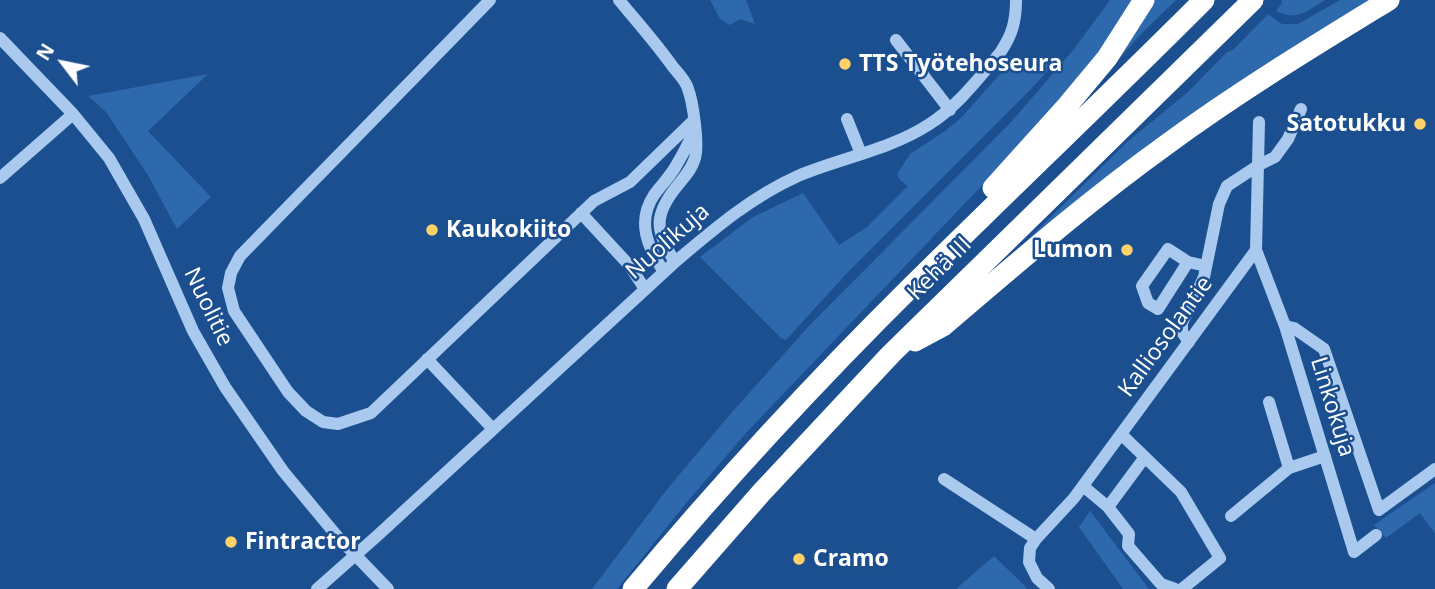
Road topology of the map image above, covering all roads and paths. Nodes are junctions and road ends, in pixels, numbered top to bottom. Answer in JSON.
{"nodes":[{"id":1,"x":490,"y":0,"type":"edge"},
{"id":2,"x":619,"y":0,"type":"edge"},
{"id":3,"x":1016,"y":0,"type":"edge"},
{"id":4,"x":1144,"y":0,"type":"edge"},
{"id":5,"x":1204,"y":0,"type":"edge"},
{"id":6,"x":1253,"y":0,"type":"edge"},
{"id":7,"x":1390,"y":0,"type":"edge"},
{"id":8,"x":0,"y":38,"type":"edge"},
{"id":9,"x":896,"y":40,"type":"dead end"},
{"id":10,"x":1301,"y":109,"type":"dead end"},
{"id":11,"x":950,"y":110,"type":"junction"},
{"id":12,"x":73,"y":114,"type":"junction"},
{"id":13,"x":847,"y":119,"type":"dead end"},
{"id":14,"x":1259,"y":122,"type":"dead end"},
{"id":15,"x":695,"y":125,"type":"junction"},
{"id":16,"x":861,"y":154,"type":"junction"},
{"id":17,"x":1259,"y":165,"type":"junction"},
{"id":18,"x":0,"y":178,"type":"edge"},
{"id":19,"x":581,"y":213,"type":"junction"},
{"id":20,"x":1256,"y":250,"type":"junction"},
{"id":21,"x":675,"y":262,"type":"junction"},
{"id":22,"x":1188,"y":262,"type":"junction"},
{"id":23,"x":1206,"y":266,"type":"junction"},
{"id":24,"x":664,"y":272,"type":"junction"},
{"id":25,"x":912,"y":286,"type":"junction"},
{"id":26,"x":645,"y":289,"type":"junction"},
{"id":27,"x":1285,"y":326,"type":"junction"},
{"id":28,"x":1189,"y":342,"type":"junction"},
{"id":29,"x":891,"y":354,"type":"junction"},
{"id":30,"x":427,"y":359,"type":"junction"},
{"id":31,"x":1269,"y":402,"type":"dead end"},
{"id":32,"x":493,"y":429,"type":"junction"},
{"id":33,"x":1121,"y":435,"type":"junction"},
{"id":34,"x":1325,"y":456,"type":"junction"},
{"id":35,"x":1145,"y":457,"type":"junction"},
{"id":36,"x":1289,"y":468,"type":"junction"},
{"id":37,"x":1435,"y":469,"type":"edge"},
{"id":38,"x":944,"y":479,"type":"dead end"},
{"id":39,"x":1083,"y":486,"type":"junction"},
{"id":40,"x":1108,"y":507,"type":"junction"},
{"id":41,"x":1231,"y":516,"type":"dead end"},
{"id":42,"x":1376,"y":535,"type":"dead end"},
{"id":43,"x":1033,"y":544,"type":"junction"},
{"id":44,"x":355,"y":556,"type":"junction"},
{"id":45,"x":317,"y":589,"type":"edge"},
{"id":46,"x":388,"y":589,"type":"edge"},
{"id":47,"x":633,"y":589,"type":"edge"},
{"id":48,"x":677,"y":589,"type":"edge"},
{"id":49,"x":1049,"y":589,"type":"edge"},
{"id":50,"x":1175,"y":589,"type":"edge"},
{"id":51,"x":1182,"y":589,"type":"edge"}],
"edges":[{"from":1,"to":30,"type":"street"},
{"from":2,"to":15,"type":"street"},
{"from":3,"to":11,"type":"street","name":"Nuolikuja"},
{"from":4,"to":25,"type":"highway"},
{"from":5,"to":25,"type":"highway","name":"Kehä III"},
{"from":6,"to":29,"type":"highway","name":"Kehä III"},
{"from":7,"to":29,"type":"highway"},
{"from":8,"to":12,"type":"street","name":"Nuolitie"},
{"from":9,"to":11,"type":"street"},
{"from":10,"to":17,"type":"street"},
{"from":11,"to":16,"type":"street","name":"Nuolikuja"},
{"from":12,"to":18,"type":"street"},
{"from":12,"to":44,"type":"street","name":"Nuolitie"},
{"from":13,"to":16,"type":"street"},
{"from":14,"to":17,"type":"street"},
{"from":15,"to":19,"type":"street"},
{"from":15,"to":21,"type":"street"},
{"from":15,"to":24,"type":"street"},
{"from":16,"to":21,"type":"street","name":"Nuolikuja"},
{"from":17,"to":20,"type":"street"},
{"from":17,"to":23,"type":"street"},
{"from":19,"to":26,"type":"street"},
{"from":19,"to":30,"type":"street"},
{"from":20,"to":27,"type":"street","name":"Linkokuja"},
{"from":20,"to":28,"type":"street","name":"Kalliosolantie"},
{"from":21,"to":24,"type":"street","name":"Nuolikuja"},
{"from":22,"to":22,"type":"street"},
{"from":22,"to":23,"type":"street"},
{"from":23,"to":28,"type":"street"},
{"from":24,"to":26,"type":"street","name":"Nuolikuja"},
{"from":25,"to":47,"type":"highway","name":"Kehä III"},
{"from":26,"to":32,"type":"street","name":"Nuolikuja"},
{"from":27,"to":34,"type":"street","name":"Linkokuja"},
{"from":27,"to":37,"type":"street"},
{"from":28,"to":33,"type":"street","name":"Kalliosolantie"},
{"from":29,"to":48,"type":"highway","name":"Kehä III"},
{"from":30,"to":32,"type":"street"},
{"from":31,"to":36,"type":"street"},
{"from":32,"to":44,"type":"street","name":"Nuolikuja"},
{"from":33,"to":35,"type":"street"},
{"from":33,"to":39,"type":"street","name":"Kalliosolantie"},
{"from":34,"to":36,"type":"street"},
{"from":34,"to":42,"type":"street","name":"Linkokuja"},
{"from":35,"to":40,"type":"street"},
{"from":35,"to":51,"type":"street"},
{"from":36,"to":41,"type":"street"},
{"from":38,"to":43,"type":"street"},
{"from":39,"to":40,"type":"street"},
{"from":39,"to":43,"type":"street","name":"Kalliosolantie"},
{"from":40,"to":50,"type":"street"},
{"from":43,"to":49,"type":"street"},
{"from":44,"to":45,"type":"street","name":"Nuolikuja"},
{"from":44,"to":46,"type":"street","name":"Nuolitie"}]}
